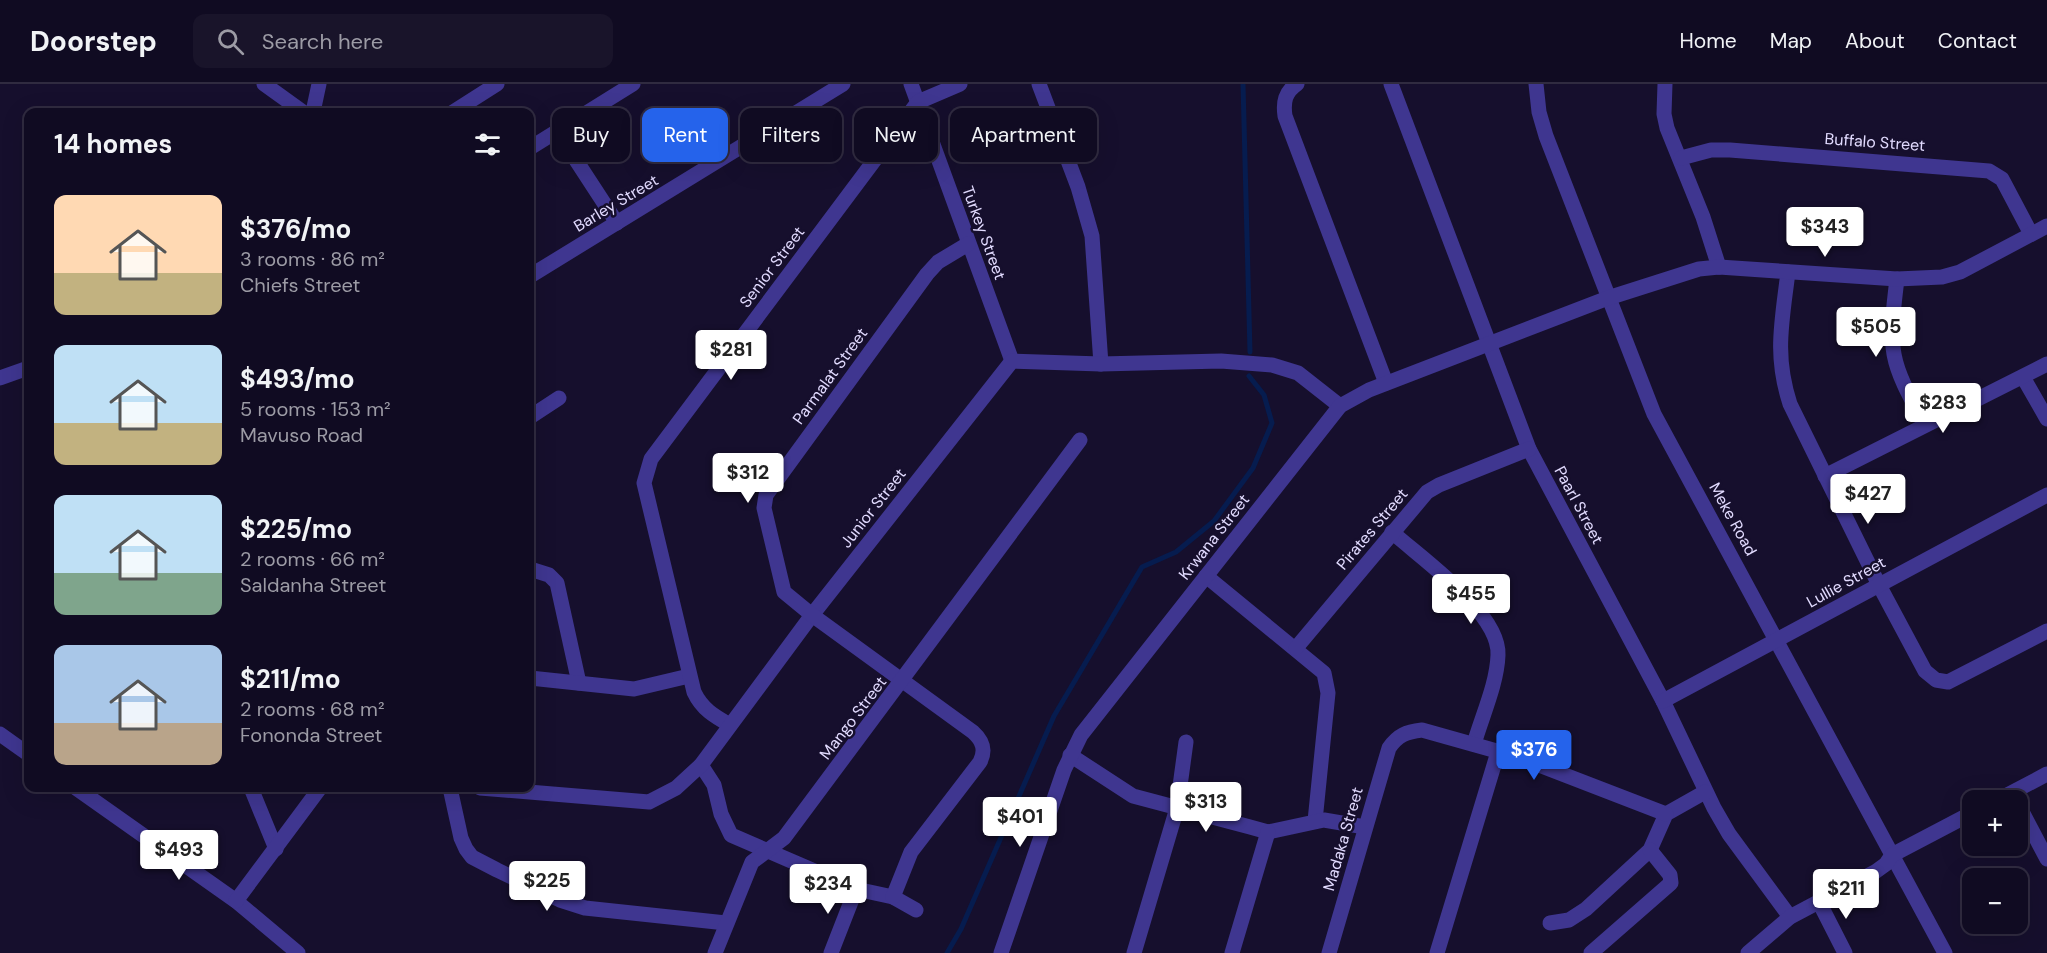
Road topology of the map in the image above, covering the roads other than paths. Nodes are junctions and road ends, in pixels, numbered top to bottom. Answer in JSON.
{"nodes":[{"id":1,"x":264,"y":84,"type":"edge"},
{"id":2,"x":320,"y":84,"type":"edge"},
{"id":3,"x":497,"y":84,"type":"edge"},
{"id":4,"x":633,"y":84,"type":"edge"},
{"id":5,"x":843,"y":84,"type":"edge"},
{"id":6,"x":910,"y":84,"type":"edge"},
{"id":7,"x":960,"y":84,"type":"edge"},
{"id":8,"x":1039,"y":84,"type":"edge"},
{"id":9,"x":1298,"y":84,"type":"edge"},
{"id":10,"x":1391,"y":84,"type":"edge"},
{"id":11,"x":1536,"y":84,"type":"edge"},
{"id":12,"x":1665,"y":84,"type":"edge"},
{"id":13,"x":918,"y":102,"type":"junction"},
{"id":14,"x":297,"y":108,"type":"edge"},
{"id":15,"x":314,"y":108,"type":"edge"},
{"id":16,"x":459,"y":108,"type":"edge"},
{"id":17,"x":594,"y":108,"type":"edge"},
{"id":18,"x":552,"y":134,"type":"edge"},
{"id":19,"x":534,"y":145,"type":"edge"},
{"id":20,"x":1680,"y":158,"type":"junction"},
{"id":21,"x":577,"y":162,"type":"edge"},
{"id":22,"x":617,"y":223,"type":"junction"},
{"id":23,"x":2047,"y":226,"type":"edge"},
{"id":24,"x":2031,"y":234,"type":"junction"},
{"id":25,"x":968,"y":244,"type":"junction"},
{"id":26,"x":1719,"y":267,"type":"junction"},
{"id":27,"x":1788,"y":272,"type":"junction"},
{"id":28,"x":534,"y":274,"type":"edge"},
{"id":29,"x":1897,"y":279,"type":"junction"},
{"id":30,"x":1608,"y":298,"type":"junction"},
{"id":31,"x":1488,"y":345,"type":"junction"},
{"id":32,"x":1012,"y":361,"type":"junction"},
{"id":33,"x":1101,"y":364,"type":"junction"},
{"id":34,"x":2047,"y":364,"type":"edge"},
{"id":35,"x":24,"y":369,"type":"edge"},
{"id":36,"x":2023,"y":377,"type":"junction"},
{"id":37,"x":0,"y":378,"type":"edge"},
{"id":38,"x":1386,"y":383,"type":"junction"},
{"id":39,"x":559,"y":398,"type":"dead end"},
{"id":40,"x":1340,"y":406,"type":"junction"},
{"id":41,"x":534,"y":414,"type":"edge"},
{"id":42,"x":2047,"y":419,"type":"edge"},
{"id":43,"x":1925,"y":424,"type":"junction"},
{"id":44,"x":1080,"y":440,"type":"dead end"},
{"id":45,"x":1529,"y":449,"type":"junction"},
{"id":46,"x":1825,"y":476,"type":"junction"},
{"id":47,"x":2047,"y":495,"type":"edge"},
{"id":48,"x":1392,"y":532,"type":"junction"},
{"id":49,"x":534,"y":570,"type":"edge"},
{"id":50,"x":1206,"y":576,"type":"junction"},
{"id":51,"x":1879,"y":585,"type":"junction"},
{"id":52,"x":812,"y":615,"type":"junction"},
{"id":53,"x":2047,"y":631,"type":"edge"},
{"id":54,"x":1777,"y":640,"type":"junction"},
{"id":55,"x":1296,"y":648,"type":"junction"},
{"id":56,"x":689,"y":676,"type":"junction"},
{"id":57,"x":534,"y":678,"type":"edge"},
{"id":58,"x":903,"y":681,"type":"junction"},
{"id":59,"x":579,"y":683,"type":"junction"},
{"id":60,"x":1663,"y":701,"type":"junction"},
{"id":61,"x":730,"y":725,"type":"junction"},
{"id":62,"x":0,"y":734,"type":"edge"},
{"id":63,"x":1186,"y":742,"type":"dead end"},
{"id":64,"x":1473,"y":744,"type":"junction"},
{"id":65,"x":24,"y":751,"type":"edge"},
{"id":66,"x":1498,"y":752,"type":"junction"},
{"id":67,"x":1070,"y":755,"type":"junction"},
{"id":68,"x":701,"y":765,"type":"junction"},
{"id":69,"x":2047,"y":774,"type":"edge"},
{"id":70,"x":2027,"y":790,"type":"edge"},
{"id":71,"x":82,"y":792,"type":"edge"},
{"id":72,"x":253,"y":792,"type":"edge"},
{"id":73,"x":317,"y":792,"type":"edge"},
{"id":74,"x":451,"y":792,"type":"edge"},
{"id":75,"x":528,"y":792,"type":"edge"},
{"id":76,"x":1705,"y":792,"type":"junction"},
{"id":77,"x":1177,"y":808,"type":"junction"},
{"id":78,"x":1666,"y":814,"type":"junction"},
{"id":79,"x":1962,"y":818,"type":"edge"},
{"id":80,"x":1315,"y":821,"type":"junction"},
{"id":81,"x":2028,"y":824,"type":"edge"},
{"id":82,"x":1365,"y":827,"type":"junction"},
{"id":83,"x":1268,"y":832,"type":"junction"},
{"id":84,"x":276,"y":849,"type":"junction"},
{"id":85,"x":1650,"y":850,"type":"junction"},
{"id":86,"x":766,"y":851,"type":"junction"},
{"id":87,"x":1892,"y":855,"type":"junction"},
{"id":88,"x":2047,"y":859,"type":"edge"},
{"id":89,"x":856,"y":889,"type":"junction"},
{"id":90,"x":892,"y":897,"type":"junction"},
{"id":91,"x":236,"y":901,"type":"junction"},
{"id":92,"x":1819,"y":902,"type":"junction"},
{"id":93,"x":916,"y":910,"type":"dead end"},
{"id":94,"x":1790,"y":917,"type":"junction"},
{"id":95,"x":726,"y":923,"type":"junction"},
{"id":96,"x":1550,"y":923,"type":"dead end"},
{"id":97,"x":1602,"y":950,"type":"edge"},
{"id":98,"x":298,"y":953,"type":"edge"},
{"id":99,"x":715,"y":953,"type":"edge"},
{"id":100,"x":831,"y":953,"type":"edge"},
{"id":101,"x":1001,"y":953,"type":"edge"},
{"id":102,"x":1134,"y":953,"type":"edge"},
{"id":103,"x":1232,"y":953,"type":"edge"},
{"id":104,"x":1329,"y":953,"type":"edge"},
{"id":105,"x":1437,"y":953,"type":"edge"},
{"id":106,"x":1748,"y":953,"type":"edge"},
{"id":107,"x":1845,"y":953,"type":"edge"},
{"id":108,"x":1945,"y":953,"type":"edge"}],
"edges":[{"from":1,"to":14,"type":"street"},
{"from":2,"to":15,"type":"street"},
{"from":3,"to":16,"type":"street"},
{"from":4,"to":17,"type":"street"},
{"from":5,"to":22,"type":"street","name":"Barley Street"},
{"from":6,"to":13,"type":"street","name":"Turkey Street"},
{"from":7,"to":13,"type":"street"},
{"from":8,"to":33,"type":"street"},
{"from":9,"to":38,"type":"street"},
{"from":10,"to":31,"type":"street","name":"Paarl Street"},
{"from":11,"to":30,"type":"street","name":"Meke Road"},
{"from":12,"to":20,"type":"street"},
{"from":13,"to":25,"type":"street","name":"Turkey Street"},
{"from":13,"to":56,"type":"street","name":"Senior Street"},
{"from":18,"to":19,"type":"street"},
{"from":20,"to":24,"type":"street","name":"Buffalo Street"},
{"from":20,"to":26,"type":"street"},
{"from":21,"to":22,"type":"street"},
{"from":22,"to":28,"type":"street","name":"Barley Street"},
{"from":23,"to":24,"type":"street","name":"Krwana Street"},
{"from":24,"to":29,"type":"street","name":"Krwana Street"},
{"from":25,"to":32,"type":"street","name":"Turkey Street"},
{"from":25,"to":52,"type":"street","name":"Parmalat Street"},
{"from":26,"to":27,"type":"street","name":"Krwana Street"},
{"from":26,"to":30,"type":"street","name":"Krwana Street"},
{"from":27,"to":29,"type":"street","name":"Krwana Street"},
{"from":27,"to":46,"type":"street"},
{"from":29,"to":43,"type":"street"},
{"from":30,"to":31,"type":"street","name":"Krwana Street"},
{"from":30,"to":54,"type":"street","name":"Meke Road"},
{"from":31,"to":38,"type":"street","name":"Krwana Street"},
{"from":31,"to":45,"type":"street","name":"Paarl Street"},
{"from":32,"to":33,"type":"street"},
{"from":32,"to":52,"type":"street","name":"Junior Street"},
{"from":33,"to":40,"type":"street"},
{"from":34,"to":36,"type":"street"},
{"from":35,"to":37,"type":"street"},
{"from":36,"to":42,"type":"street"},
{"from":36,"to":43,"type":"street"},
{"from":38,"to":40,"type":"street","name":"Krwana Street"},
{"from":39,"to":41,"type":"street"},
{"from":40,"to":50,"type":"street","name":"Krwana Street"},
{"from":43,"to":46,"type":"street"},
{"from":44,"to":58,"type":"street","name":"Mango Street"},
{"from":45,"to":48,"type":"street","name":"Pirates Street"},
{"from":45,"to":60,"type":"street","name":"Paarl Street"},
{"from":46,"to":51,"type":"street"},
{"from":47,"to":51,"type":"street","name":"Lullie Street"},
{"from":48,"to":55,"type":"street","name":"Pirates Street"},
{"from":48,"to":64,"type":"street"},
{"from":49,"to":59,"type":"street"},
{"from":50,"to":55,"type":"street"},
{"from":50,"to":67,"type":"street","name":"Krwana Street"},
{"from":51,"to":53,"type":"street"},
{"from":51,"to":54,"type":"street","name":"Lullie Street"},
{"from":52,"to":58,"type":"street","name":"Parmalat Street"},
{"from":52,"to":61,"type":"street","name":"Junior Street"},
{"from":54,"to":60,"type":"street","name":"Lullie Street"},
{"from":54,"to":87,"type":"street","name":"Meke Road"},
{"from":55,"to":80,"type":"street"},
{"from":56,"to":59,"type":"street"},
{"from":56,"to":61,"type":"street","name":"Senior Street"},
{"from":57,"to":59,"type":"street"},
{"from":58,"to":86,"type":"street","name":"Mango Street"},
{"from":58,"to":90,"type":"street","name":"Parmalat Street"},
{"from":60,"to":76,"type":"street","name":"Paarl Street"},
{"from":61,"to":68,"type":"street","name":"Junior Street"},
{"from":62,"to":65,"type":"street"},
{"from":63,"to":77,"type":"street"},
{"from":64,"to":66,"type":"street"},
{"from":64,"to":82,"type":"street","name":"Madaka Street"},
{"from":66,"to":78,"type":"street"},
{"from":66,"to":105,"type":"street"},
{"from":67,"to":77,"type":"street"},
{"from":67,"to":101,"type":"street","name":"Krwana Street"},
{"from":68,"to":75,"type":"street","name":"Junior Street"},
{"from":68,"to":86,"type":"street"},
{"from":69,"to":70,"type":"street"},
{"from":71,"to":91,"type":"street"},
{"from":72,"to":84,"type":"street"},
{"from":73,"to":84,"type":"street"},
{"from":74,"to":95,"type":"street"},
{"from":76,"to":78,"type":"street"},
{"from":76,"to":94,"type":"street","name":"Paarl Street"},
{"from":77,"to":83,"type":"street"},
{"from":77,"to":102,"type":"street"},
{"from":78,"to":85,"type":"street"},
{"from":79,"to":87,"type":"street"},
{"from":80,"to":82,"type":"street"},
{"from":80,"to":83,"type":"street"},
{"from":81,"to":88,"type":"street"},
{"from":82,"to":104,"type":"street","name":"Madaka Street"},
{"from":83,"to":103,"type":"street"},
{"from":84,"to":91,"type":"street"},
{"from":85,"to":96,"type":"street"},
{"from":85,"to":97,"type":"street"},
{"from":86,"to":89,"type":"street"},
{"from":86,"to":95,"type":"street","name":"Mango Street"},
{"from":87,"to":92,"type":"street"},
{"from":87,"to":108,"type":"street","name":"Meke Road"},
{"from":89,"to":90,"type":"street"},
{"from":89,"to":100,"type":"street"},
{"from":90,"to":93,"type":"street"},
{"from":91,"to":98,"type":"street"},
{"from":92,"to":94,"type":"street"},
{"from":92,"to":107,"type":"street"},
{"from":94,"to":106,"type":"street"},
{"from":95,"to":99,"type":"street","name":"Mango Street"}]}
